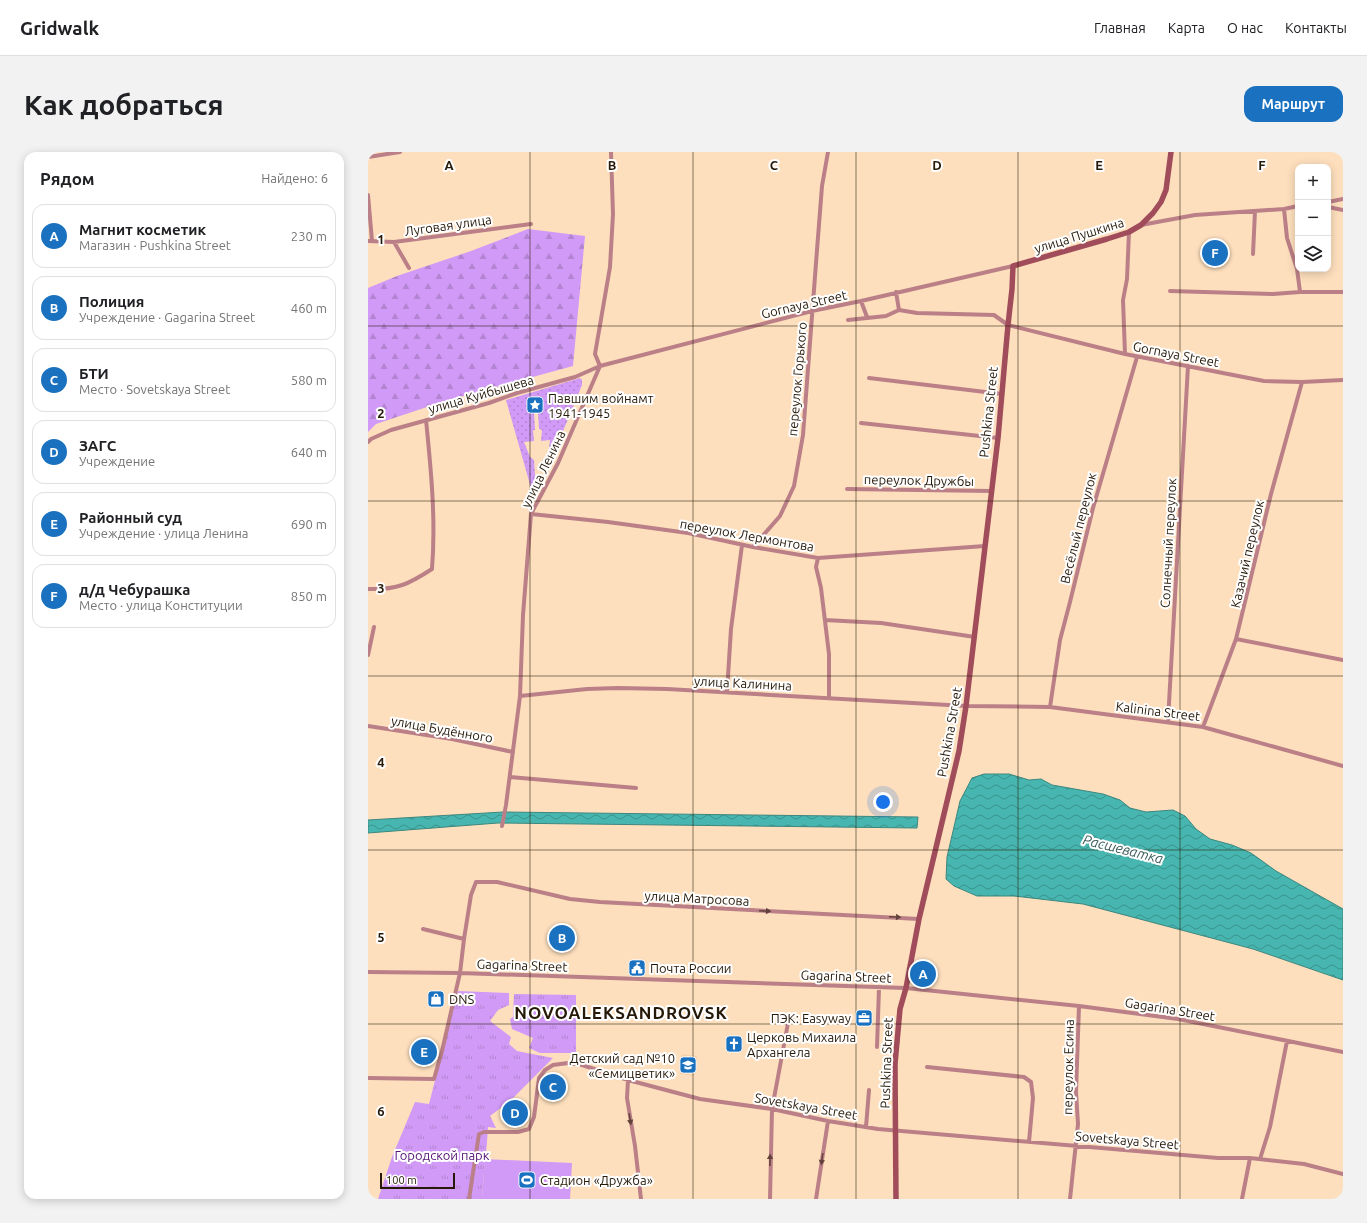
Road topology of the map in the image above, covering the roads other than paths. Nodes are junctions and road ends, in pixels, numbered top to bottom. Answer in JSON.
{"nodes":[{"id":1,"x":400,"y":152,"type":"edge"},
{"id":2,"x":611,"y":152,"type":"edge"},
{"id":3,"x":828,"y":152,"type":"edge"},
{"id":4,"x":1171,"y":152,"type":"edge"},
{"id":5,"x":368,"y":157,"type":"edge"},
{"id":6,"x":368,"y":195,"type":"edge"},
{"id":7,"x":1343,"y":199,"type":"edge"},
{"id":8,"x":1331,"y":201,"type":"edge"},
{"id":9,"x":1295,"y":207,"type":"edge"},
{"id":10,"x":1331,"y":208,"type":"edge"},
{"id":11,"x":1284,"y":209,"type":"junction"},
{"id":12,"x":1343,"y":210,"type":"edge"},
{"id":13,"x":1256,"y":211,"type":"junction"},
{"id":14,"x":531,"y":224,"type":"dead end"},
{"id":15,"x":1141,"y":225,"type":"junction"},
{"id":16,"x":1130,"y":232,"type":"junction"},
{"id":17,"x":370,"y":241,"type":"edge"},
{"id":18,"x":394,"y":242,"type":"junction"},
{"id":19,"x":1253,"y":254,"type":"dead end"},
{"id":20,"x":1013,"y":266,"type":"junction"},
{"id":21,"x":409,"y":268,"type":"dead end"},
{"id":22,"x":1170,"y":291,"type":"dead end"},
{"id":23,"x":896,"y":292,"type":"junction"},
{"id":24,"x":1300,"y":292,"type":"junction"},
{"id":25,"x":1343,"y":292,"type":"edge"},
{"id":26,"x":861,"y":301,"type":"junction"},
{"id":27,"x":900,"y":310,"type":"junction"},
{"id":28,"x":812,"y":311,"type":"junction"},
{"id":29,"x":867,"y":317,"type":"junction"},
{"id":30,"x":848,"y":320,"type":"dead end"},
{"id":31,"x":1008,"y":325,"type":"junction"},
{"id":32,"x":1125,"y":354,"type":"junction"},
{"id":33,"x":1137,"y":357,"type":"junction"},
{"id":34,"x":600,"y":366,"type":"junction"},
{"id":35,"x":1188,"y":366,"type":"junction"},
{"id":36,"x":869,"y":378,"type":"dead end"},
{"id":37,"x":1343,"y":380,"type":"edge"},
{"id":38,"x":1302,"y":382,"type":"junction"},
{"id":39,"x":1002,"y":394,"type":"junction"},
{"id":40,"x":426,"y":420,"type":"junction"},
{"id":41,"x":861,"y":422,"type":"dead end"},
{"id":42,"x":998,"y":438,"type":"junction"},
{"id":43,"x":368,"y":442,"type":"edge"},
{"id":44,"x":847,"y":489,"type":"dead end"},
{"id":45,"x":991,"y":490,"type":"junction"},
{"id":46,"x":531,"y":514,"type":"junction"},
{"id":47,"x":742,"y":545,"type":"junction"},
{"id":48,"x":984,"y":546,"type":"junction"},
{"id":49,"x":753,"y":547,"type":"junction"},
{"id":50,"x":818,"y":558,"type":"junction"},
{"id":51,"x":368,"y":589,"type":"edge"},
{"id":52,"x":825,"y":620,"type":"junction"},
{"id":53,"x":374,"y":627,"type":"dead end"},
{"id":54,"x":975,"y":638,"type":"junction"},
{"id":55,"x":1236,"y":639,"type":"junction"},
{"id":56,"x":368,"y":655,"type":"edge"},
{"id":57,"x":1343,"y":660,"type":"edge"},
{"id":58,"x":727,"y":692,"type":"junction"},
{"id":59,"x":520,"y":696,"type":"junction"},
{"id":60,"x":829,"y":698,"type":"junction"},
{"id":61,"x":966,"y":706,"type":"junction"},
{"id":62,"x":1050,"y":708,"type":"junction"},
{"id":63,"x":1168,"y":721,"type":"junction"},
{"id":64,"x":368,"y":726,"type":"edge"},
{"id":65,"x":1202,"y":726,"type":"junction"},
{"id":66,"x":513,"y":752,"type":"junction"},
{"id":67,"x":1343,"y":766,"type":"edge"},
{"id":68,"x":510,"y":777,"type":"junction"},
{"id":69,"x":636,"y":788,"type":"dead end"},
{"id":70,"x":502,"y":826,"type":"dead end"},
{"id":71,"x":919,"y":919,"type":"junction"},
{"id":72,"x":423,"y":929,"type":"dead end"},
{"id":73,"x":464,"y":939,"type":"junction"},
{"id":74,"x":368,"y":972,"type":"edge"},
{"id":75,"x":460,"y":973,"type":"junction"},
{"id":76,"x":879,"y":988,"type":"junction"},
{"id":77,"x":906,"y":988,"type":"junction"},
{"id":78,"x":1079,"y":1006,"type":"junction"},
{"id":79,"x":788,"y":1023,"type":"dead end"},
{"id":80,"x":1286,"y":1041,"type":"junction"},
{"id":81,"x":877,"y":1047,"type":"dead end"},
{"id":82,"x":1343,"y":1052,"type":"edge"},
{"id":83,"x":927,"y":1066,"type":"dead end"},
{"id":84,"x":368,"y":1078,"type":"edge"},
{"id":85,"x":628,"y":1080,"type":"junction"},
{"id":86,"x":869,"y":1090,"type":"dead end"},
{"id":87,"x":772,"y":1109,"type":"junction"},
{"id":88,"x":828,"y":1120,"type":"junction"},
{"id":89,"x":866,"y":1127,"type":"junction"},
{"id":90,"x":896,"y":1131,"type":"junction"},
{"id":91,"x":1029,"y":1142,"type":"junction"},
{"id":92,"x":1076,"y":1145,"type":"junction"},
{"id":93,"x":1250,"y":1158,"type":"junction"},
{"id":94,"x":1260,"y":1159,"type":"junction"},
{"id":95,"x":1343,"y":1174,"type":"edge"},
{"id":96,"x":469,"y":1199,"type":"edge"},
{"id":97,"x":642,"y":1199,"type":"edge"},
{"id":98,"x":770,"y":1199,"type":"edge"},
{"id":99,"x":816,"y":1199,"type":"edge"},
{"id":100,"x":896,"y":1199,"type":"edge"},
{"id":101,"x":1070,"y":1199,"type":"edge"},
{"id":102,"x":1242,"y":1199,"type":"edge"}],
"edges":[{"from":1,"to":5,"type":"street"},
{"from":2,"to":34,"type":"street"},
{"from":3,"to":28,"type":"street","name":"переулок Горького"},
{"from":4,"to":15,"type":"main road","name":"улица Пушкина"},
{"from":6,"to":17,"type":"street"},
{"from":7,"to":8,"type":"street"},
{"from":9,"to":11,"type":"street"},
{"from":10,"to":12,"type":"street"},
{"from":11,"to":13,"type":"street"},
{"from":11,"to":24,"type":"street"},
{"from":13,"to":15,"type":"street"},
{"from":13,"to":19,"type":"street"},
{"from":14,"to":18,"type":"street","name":"Луговая улица"},
{"from":15,"to":16,"type":"main road","name":"улица Пушкина"},
{"from":16,"to":20,"type":"main road","name":"улица Пушкина"},
{"from":16,"to":32,"type":"street"},
{"from":17,"to":18,"type":"street","name":"Луговая улица"},
{"from":18,"to":21,"type":"street"},
{"from":20,"to":23,"type":"street","name":"Gornaya Street"},
{"from":20,"to":31,"type":"main road","name":"Pushkina Street"},
{"from":22,"to":24,"type":"street"},
{"from":23,"to":26,"type":"street","name":"Gornaya Street"},
{"from":23,"to":27,"type":"street"},
{"from":24,"to":25,"type":"street"},
{"from":26,"to":28,"type":"street","name":"Gornaya Street"},
{"from":26,"to":29,"type":"street"},
{"from":27,"to":29,"type":"street"},
{"from":27,"to":31,"type":"street","name":"Gornaya Street"},
{"from":28,"to":34,"type":"street","name":"Gornaya Street"},
{"from":28,"to":49,"type":"street","name":"переулок Горького"},
{"from":29,"to":30,"type":"street"},
{"from":31,"to":32,"type":"street","name":"Gornaya Street"},
{"from":31,"to":39,"type":"main road","name":"Pushkina Street"},
{"from":32,"to":33,"type":"street","name":"Gornaya Street"},
{"from":33,"to":35,"type":"street","name":"Gornaya Street"},
{"from":33,"to":62,"type":"street","name":"Весёлый переулок"},
{"from":34,"to":40,"type":"street","name":"улица Куйбышева"},
{"from":34,"to":46,"type":"street","name":"улица Ленина"},
{"from":35,"to":38,"type":"street","name":"Gornaya Street"},
{"from":35,"to":63,"type":"street","name":"Солнечный переулок"},
{"from":36,"to":39,"type":"street"},
{"from":37,"to":38,"type":"street","name":"Gornaya Street"},
{"from":38,"to":55,"type":"street","name":"Казачий переулок"},
{"from":39,"to":42,"type":"main road","name":"Pushkina Street"},
{"from":40,"to":43,"type":"street","name":"улица Куйбышева"},
{"from":40,"to":51,"type":"street"},
{"from":41,"to":42,"type":"street"},
{"from":42,"to":45,"type":"main road","name":"Pushkina Street"},
{"from":44,"to":45,"type":"street","name":"переулок Дружбы"},
{"from":45,"to":48,"type":"main road","name":"Pushkina Street"},
{"from":46,"to":47,"type":"street","name":"переулок Лермонтова"},
{"from":46,"to":59,"type":"street","name":"улица Ленина"},
{"from":47,"to":49,"type":"street","name":"переулок Лермонтова"},
{"from":47,"to":58,"type":"street"},
{"from":48,"to":50,"type":"street","name":"переулок Лермонтова"},
{"from":48,"to":54,"type":"main road","name":"Pushkina Street"},
{"from":49,"to":50,"type":"street","name":"переулок Лермонтова"},
{"from":50,"to":52,"type":"street"},
{"from":52,"to":54,"type":"street"},
{"from":52,"to":60,"type":"street"},
{"from":53,"to":56,"type":"street"},
{"from":54,"to":61,"type":"main road","name":"Pushkina Street"},
{"from":55,"to":57,"type":"street"},
{"from":55,"to":65,"type":"street","name":"Казачий переулок"},
{"from":58,"to":59,"type":"street","name":"улица Калинина"},
{"from":58,"to":60,"type":"street","name":"улица Калинина"},
{"from":59,"to":66,"type":"street","name":"улица Ленина"},
{"from":60,"to":61,"type":"street","name":"улица Калинина"},
{"from":61,"to":62,"type":"street","name":"Kalinina Street"},
{"from":61,"to":71,"type":"main road","name":"Pushkina Street"},
{"from":62,"to":63,"type":"street","name":"Kalinina Street"},
{"from":63,"to":65,"type":"street","name":"Kalinina Street"},
{"from":64,"to":66,"type":"street","name":"улица Будённого"},
{"from":65,"to":67,"type":"street","name":"Kalinina Street"},
{"from":66,"to":68,"type":"street","name":"улица Ленина"},
{"from":68,"to":69,"type":"street"},
{"from":68,"to":70,"type":"street","name":"улица Ленина"},
{"from":73,"to":71,"type":"street","name":"улица Матросова","one_way":true},
{"from":71,"to":77,"type":"main road","name":"Pushkina Street"},
{"from":72,"to":73,"type":"street"},
{"from":73,"to":75,"type":"street"},
{"from":74,"to":75,"type":"street","name":"Gagarina Street"},
{"from":75,"to":76,"type":"street","name":"Gagarina Street"},
{"from":75,"to":84,"type":"street"},
{"from":76,"to":77,"type":"street","name":"Gagarina Street"},
{"from":76,"to":81,"type":"street"},
{"from":77,"to":78,"type":"street","name":"Gagarina Street"},
{"from":77,"to":90,"type":"main road","name":"Pushkina Street"},
{"from":78,"to":80,"type":"street","name":"Gagarina Street"},
{"from":78,"to":92,"type":"street","name":"переулок Есина"},
{"from":79,"to":87,"type":"street"},
{"from":80,"to":82,"type":"street","name":"Gagarina Street"},
{"from":80,"to":94,"type":"street"},
{"from":83,"to":91,"type":"street"},
{"from":85,"to":87,"type":"street","name":"Sovetskaya Street"},
{"from":85,"to":96,"type":"street","name":"Sovetskaya Street"},
{"from":85,"to":97,"type":"street","one_way":true},
{"from":86,"to":89,"type":"street"},
{"from":87,"to":88,"type":"street","name":"Sovetskaya Street"},
{"from":98,"to":87,"type":"street","one_way":true},
{"from":88,"to":89,"type":"street","name":"Sovetskaya Street"},
{"from":88,"to":99,"type":"street","one_way":true},
{"from":89,"to":90,"type":"street","name":"Sovetskaya Street"},
{"from":90,"to":91,"type":"street","name":"Sovetskaya Street"},
{"from":90,"to":100,"type":"main road","name":"Pushkina Street"},
{"from":91,"to":92,"type":"street","name":"Sovetskaya Street"},
{"from":92,"to":93,"type":"street","name":"Sovetskaya Street"},
{"from":92,"to":101,"type":"street","name":"переулок Есина"},
{"from":93,"to":94,"type":"street","name":"Sovetskaya Street"},
{"from":93,"to":102,"type":"street"},
{"from":94,"to":95,"type":"street","name":"Sovetskaya Street"}]}
